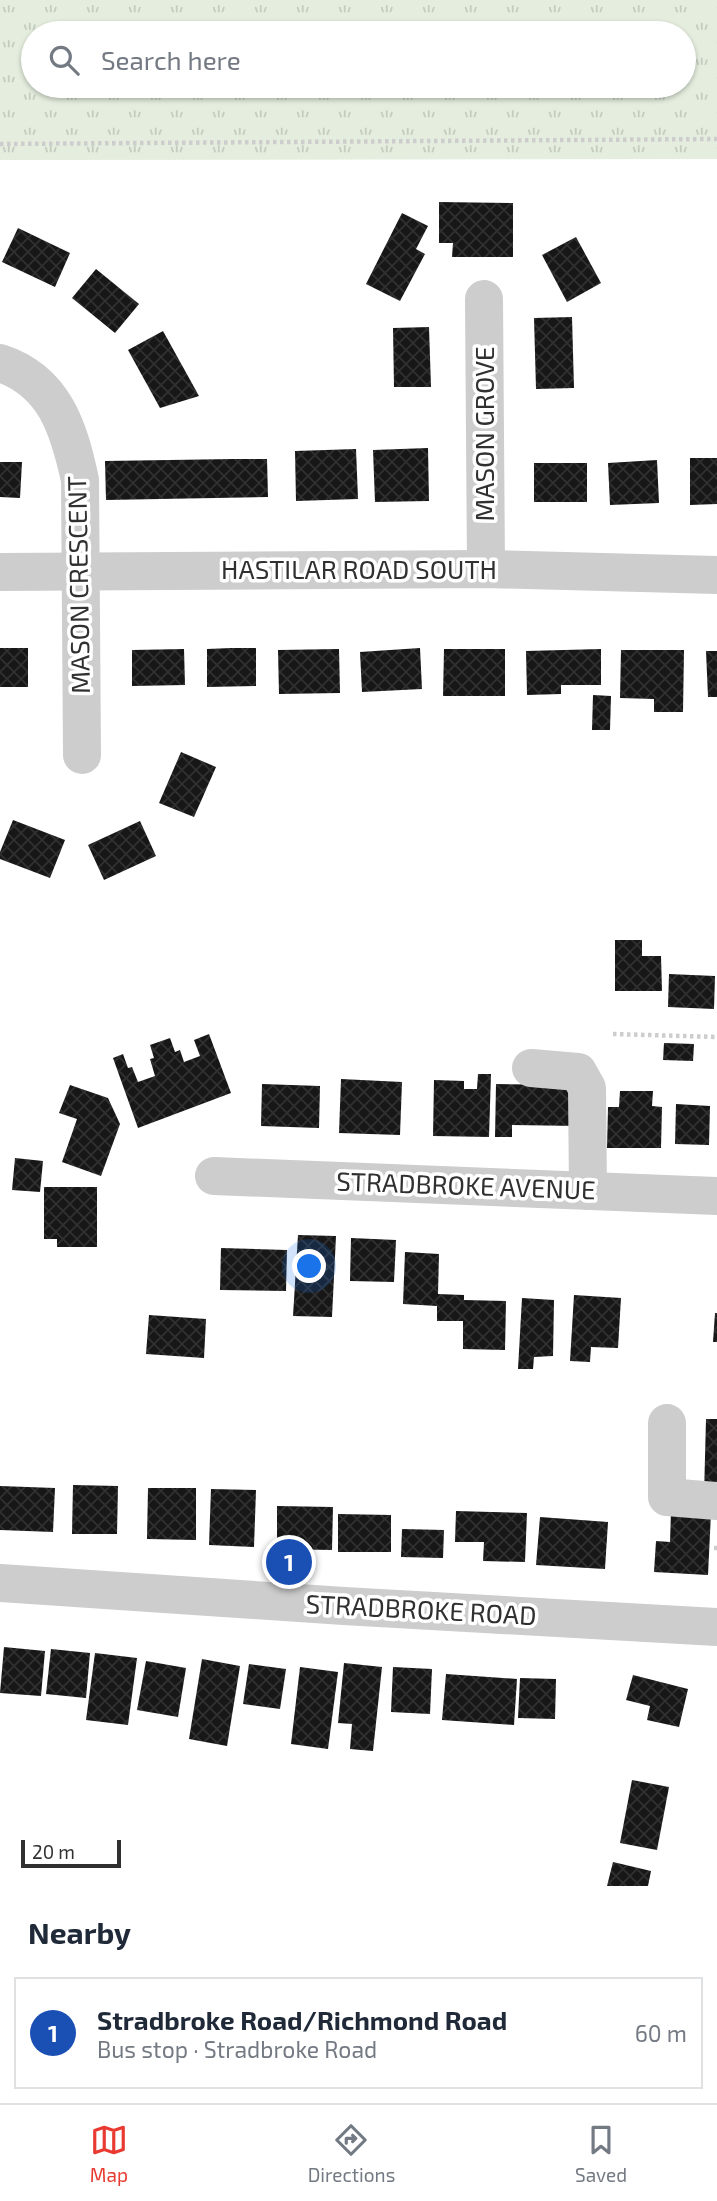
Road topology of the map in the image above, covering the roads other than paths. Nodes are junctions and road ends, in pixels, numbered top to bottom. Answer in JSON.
{"nodes":[{"id":1,"x":484,"y":299,"type":"dead end"},
{"id":2,"x":0,"y":363,"type":"edge"},
{"id":3,"x":486,"y":569,"type":"junction"},
{"id":4,"x":80,"y":571,"type":"junction"},
{"id":5,"x":0,"y":572,"type":"edge"},
{"id":6,"x":717,"y":575,"type":"edge"},
{"id":7,"x":82,"y":755,"type":"dead end"},
{"id":8,"x":531,"y":1068,"type":"dead end"},
{"id":9,"x":214,"y":1176,"type":"dead end"},
{"id":10,"x":588,"y":1191,"type":"junction"},
{"id":11,"x":717,"y":1196,"type":"edge"},
{"id":12,"x":667,"y":1423,"type":"dead end"},
{"id":13,"x":717,"y":1501,"type":"edge"},
{"id":14,"x":0,"y":1584,"type":"edge"},
{"id":15,"x":717,"y":1627,"type":"edge"}],
"edges":[{"from":1,"to":3,"type":"street","name":"MASON GROVE"},
{"from":2,"to":4,"type":"street","name":"MASON CRESCENT"},
{"from":3,"to":4,"type":"street","name":"HASTILAR ROAD SOUTH"},
{"from":3,"to":6,"type":"street","name":"HASTILAR ROAD SOUTH"},
{"from":4,"to":5,"type":"street","name":"HASTILAR ROAD SOUTH"},
{"from":4,"to":7,"type":"street","name":"MASON CRESCENT"},
{"from":8,"to":10,"type":"street"},
{"from":9,"to":10,"type":"street","name":"STRADBROKE AVENUE"},
{"from":10,"to":11,"type":"street","name":"STRADBROKE AVENUE"},
{"from":12,"to":13,"type":"street"},
{"from":14,"to":15,"type":"street","name":"STRADBROKE ROAD"}]}
